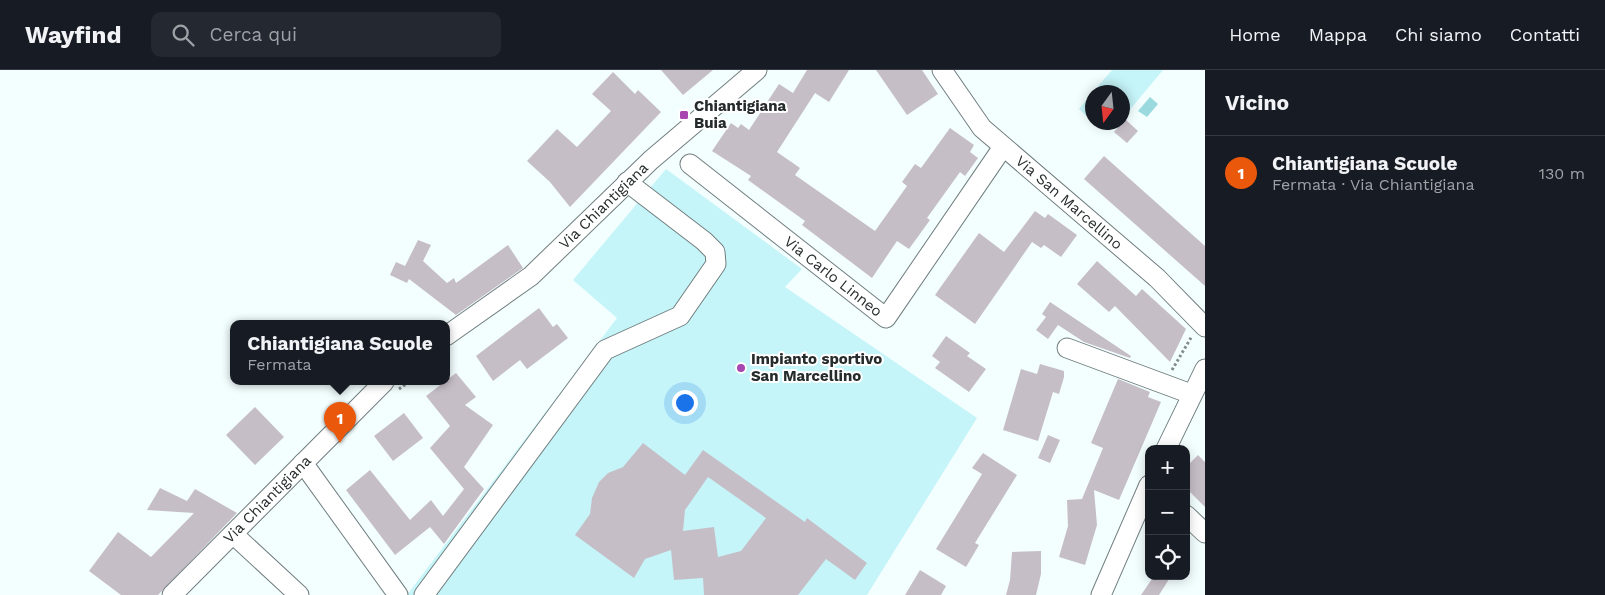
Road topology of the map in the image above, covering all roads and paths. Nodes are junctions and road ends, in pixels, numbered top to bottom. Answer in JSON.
{"nodes":[{"id":1,"x":757,"y":70,"type":"edge"},
{"id":2,"x":942,"y":70,"type":"edge"},
{"id":3,"x":1003,"y":147,"type":"junction"},
{"id":4,"x":690,"y":164,"type":"dead end"},
{"id":5,"x":628,"y":182,"type":"junction"},
{"id":6,"x":1204,"y":325,"type":"edge"},
{"id":7,"x":450,"y":333,"type":"edge"},
{"id":8,"x":1067,"y":348,"type":"dead end"},
{"id":9,"x":1205,"y":369,"type":"edge"},
{"id":10,"x":381,"y":385,"type":"edge"},
{"id":11,"x":1191,"y":394,"type":"junction"},
{"id":12,"x":1168,"y":445,"type":"edge"},
{"id":13,"x":303,"y":463,"type":"junction"},
{"id":14,"x":1145,"y":498,"type":"edge"},
{"id":15,"x":1190,"y":519,"type":"edge"},
{"id":16,"x":234,"y":534,"type":"junction"},
{"id":17,"x":1205,"y":534,"type":"edge"},
{"id":18,"x":179,"y":592,"type":"edge"},
{"id":19,"x":299,"y":595,"type":"edge"},
{"id":20,"x":398,"y":595,"type":"edge"},
{"id":21,"x":424,"y":595,"type":"edge"},
{"id":22,"x":1101,"y":595,"type":"edge"}],
"edges":[{"from":1,"to":5,"type":"street","name":"Via Chiantigiana"},
{"from":2,"to":3,"type":"street","name":"Via San Marcellino"},
{"from":3,"to":4,"type":"street","name":"Via Carlo Linneo"},
{"from":3,"to":6,"type":"street","name":"Via San Marcellino"},
{"from":5,"to":7,"type":"street","name":"Via Chiantigiana"},
{"from":5,"to":21,"type":"street"},
{"from":8,"to":11,"type":"street"},
{"from":9,"to":11,"type":"street"},
{"from":10,"to":13,"type":"street","name":"Via Chiantigiana"},
{"from":11,"to":12,"type":"street"},
{"from":13,"to":16,"type":"street","name":"Via Chiantigiana"},
{"from":13,"to":20,"type":"street"},
{"from":14,"to":22,"type":"street"},
{"from":15,"to":17,"type":"street"},
{"from":16,"to":18,"type":"street","name":"Via Chiantigiana"},
{"from":16,"to":19,"type":"street"}]}
